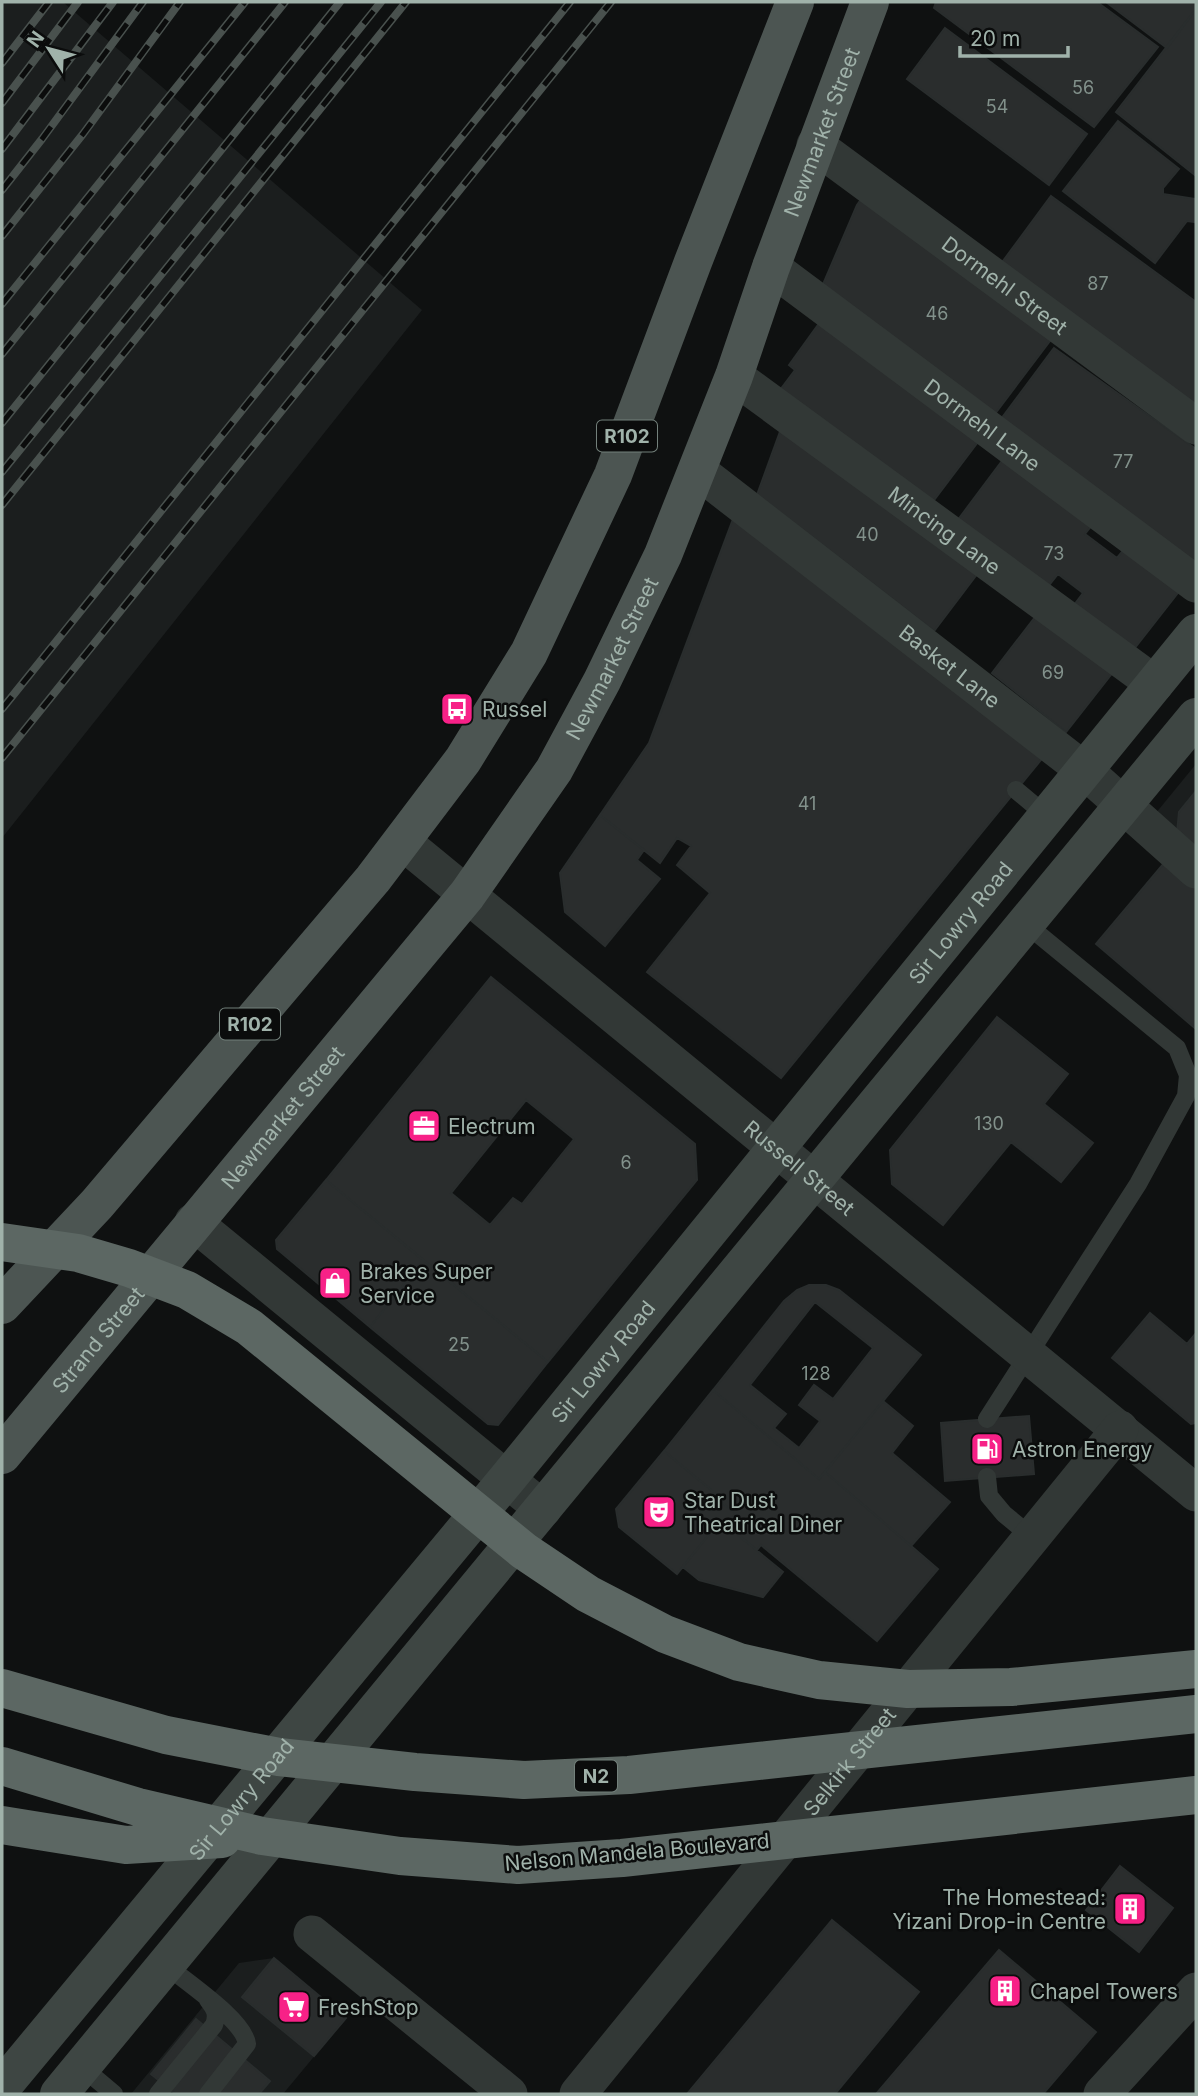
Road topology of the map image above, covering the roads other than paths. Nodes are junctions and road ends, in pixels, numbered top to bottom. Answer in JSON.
{"nodes":[{"id":1,"x":795,"y":2,"type":"edge"},
{"id":2,"x":870,"y":2,"type":"edge"},
{"id":3,"x":816,"y":145,"type":"junction"},
{"id":4,"x":771,"y":267,"type":"junction"},
{"id":5,"x":734,"y":376,"type":"junction"},
{"id":6,"x":1196,"y":426,"type":"edge"},
{"id":7,"x":697,"y":470,"type":"junction"},
{"id":8,"x":1196,"y":584,"type":"edge"},
{"id":9,"x":1196,"y":633,"type":"edge"},
{"id":10,"x":1154,"y":684,"type":"junction"},
{"id":11,"x":1196,"y":717,"type":"edge"},
{"id":12,"x":1084,"y":770,"type":"junction"},
{"id":13,"x":1016,"y":790,"type":"dead end"},
{"id":14,"x":1122,"y":806,"type":"junction"},
{"id":15,"x":1047,"y":816,"type":"junction"},
{"id":16,"x":403,"y":842,"type":"junction"},
{"id":17,"x":1196,"y":870,"type":"edge"},
{"id":18,"x":467,"y":895,"type":"junction"},
{"id":19,"x":1026,"y":924,"type":"junction"},
{"id":20,"x":777,"y":1149,"type":"junction"},
{"id":21,"x":815,"y":1179,"type":"junction"},
{"id":22,"x":193,"y":1222,"type":"junction"},
{"id":23,"x":2,"y":1242,"type":"edge"},
{"id":24,"x":2,"y":1305,"type":"edge"},
{"id":25,"x":1029,"y":1355,"type":"junction"},
{"id":26,"x":987,"y":1419,"type":"dead end"},
{"id":27,"x":1120,"y":1429,"type":"junction"},
{"id":28,"x":2,"y":1455,"type":"edge"},
{"id":29,"x":987,"y":1477,"type":"dead end"},
{"id":30,"x":507,"y":1479,"type":"junction"},
{"id":31,"x":1196,"y":1493,"type":"edge"},
{"id":32,"x":543,"y":1508,"type":"junction"},
{"id":33,"x":1032,"y":1537,"type":"junction"},
{"id":34,"x":1196,"y":1669,"type":"edge"},
{"id":35,"x":2,"y":1688,"type":"edge"},
{"id":36,"x":1196,"y":1714,"type":"edge"},
{"id":37,"x":2,"y":1766,"type":"edge"},
{"id":38,"x":1196,"y":1795,"type":"edge"},
{"id":39,"x":2,"y":1825,"type":"edge"},
{"id":40,"x":262,"y":1836,"type":"junction"},
{"id":41,"x":312,"y":1934,"type":"dead end"},
{"id":42,"x":166,"y":1965,"type":"junction"},
{"id":43,"x":1195,"y":1991,"type":"edge"},
{"id":44,"x":208,"y":2000,"type":"junction"},
{"id":45,"x":70,"y":2080,"type":"edge"},
{"id":46,"x":2,"y":2087,"type":"edge"},
{"id":47,"x":114,"y":2094,"type":"edge"},
{"id":48,"x":158,"y":2094,"type":"edge"},
{"id":49,"x":208,"y":2094,"type":"edge"},
{"id":50,"x":509,"y":2094,"type":"edge"},
{"id":51,"x":578,"y":2094,"type":"edge"},
{"id":52,"x":1102,"y":2094,"type":"edge"}],
"edges":[{"from":1,"to":16,"type":"main road","number":"R102"},
{"from":2,"to":3,"type":"main road","name":"Newmarket Street"},
{"from":3,"to":4,"type":"main road","name":"Newmarket Street"},
{"from":3,"to":6,"type":"street","name":"Dormehl Street"},
{"from":4,"to":5,"type":"main road","name":"Newmarket Street"},
{"from":4,"to":8,"type":"street","name":"Dormehl Lane"},
{"from":5,"to":7,"type":"main road","name":"Newmarket Street"},
{"from":5,"to":10,"type":"street","name":"Mincing Lane"},
{"from":7,"to":12,"type":"street","name":"Basket Lane"},
{"from":7,"to":18,"type":"main road","name":"Newmarket Street"},
{"from":9,"to":10,"type":"main road","name":"Sir Lowry Road"},
{"from":10,"to":12,"type":"main road","name":"Sir Lowry Road"},
{"from":11,"to":14,"type":"main road"},
{"from":12,"to":14,"type":"street","name":"Basket Lane"},
{"from":12,"to":15,"type":"main road","name":"Sir Lowry Road"},
{"from":13,"to":15,"type":"lane"},
{"from":14,"to":17,"type":"street","name":"Basket Lane"},
{"from":14,"to":19,"type":"main road"},
{"from":15,"to":20,"type":"main road","name":"Sir Lowry Road"},
{"from":16,"to":18,"type":"street","name":"Russell Street"},
{"from":16,"to":24,"type":"main road","number":"R102"},
{"from":18,"to":20,"type":"street","name":"Russell Street"},
{"from":18,"to":22,"type":"main road","name":"Newmarket Street"},
{"from":19,"to":21,"type":"main road"},
{"from":19,"to":25,"type":"lane"},
{"from":20,"to":21,"type":"street","name":"Russell Street"},
{"from":20,"to":30,"type":"main road","name":"Sir Lowry Road"},
{"from":21,"to":25,"type":"street","name":"Russell Street"},
{"from":21,"to":32,"type":"main road"},
{"from":22,"to":28,"type":"main road","name":"Strand Street"},
{"from":22,"to":30,"type":"street"},
{"from":23,"to":34,"type":"highway","bridge":true},
{"from":25,"to":26,"type":"lane"},
{"from":25,"to":27,"type":"street","name":"Russell Street"},
{"from":27,"to":31,"type":"street","name":"Russell Street"},
{"from":27,"to":33,"type":"street","name":"Selkirk Street"},
{"from":29,"to":33,"type":"lane"},
{"from":30,"to":32,"type":"street"},
{"from":30,"to":46,"type":"main road","name":"Sir Lowry Road"},
{"from":32,"to":42,"type":"main road"},
{"from":33,"to":51,"type":"street","name":"Selkirk Street"},
{"from":35,"to":36,"type":"highway","number":"N2","bridge":true},
{"from":37,"to":40,"type":"highway","name":"Nelson Mandela Boulevard","bridge":true},
{"from":38,"to":40,"type":"highway","name":"Nelson Mandela Boulevard","bridge":true},
{"from":39,"to":40,"type":"highway","bridge":true},
{"from":41,"to":50,"type":"street"},
{"from":42,"to":44,"type":"lane"},
{"from":42,"to":45,"type":"main road"},
{"from":43,"to":52,"type":"street"},
{"from":44,"to":48,"type":"lane"},
{"from":44,"to":49,"type":"lane"},
{"from":45,"to":47,"type":"lane"}]}
